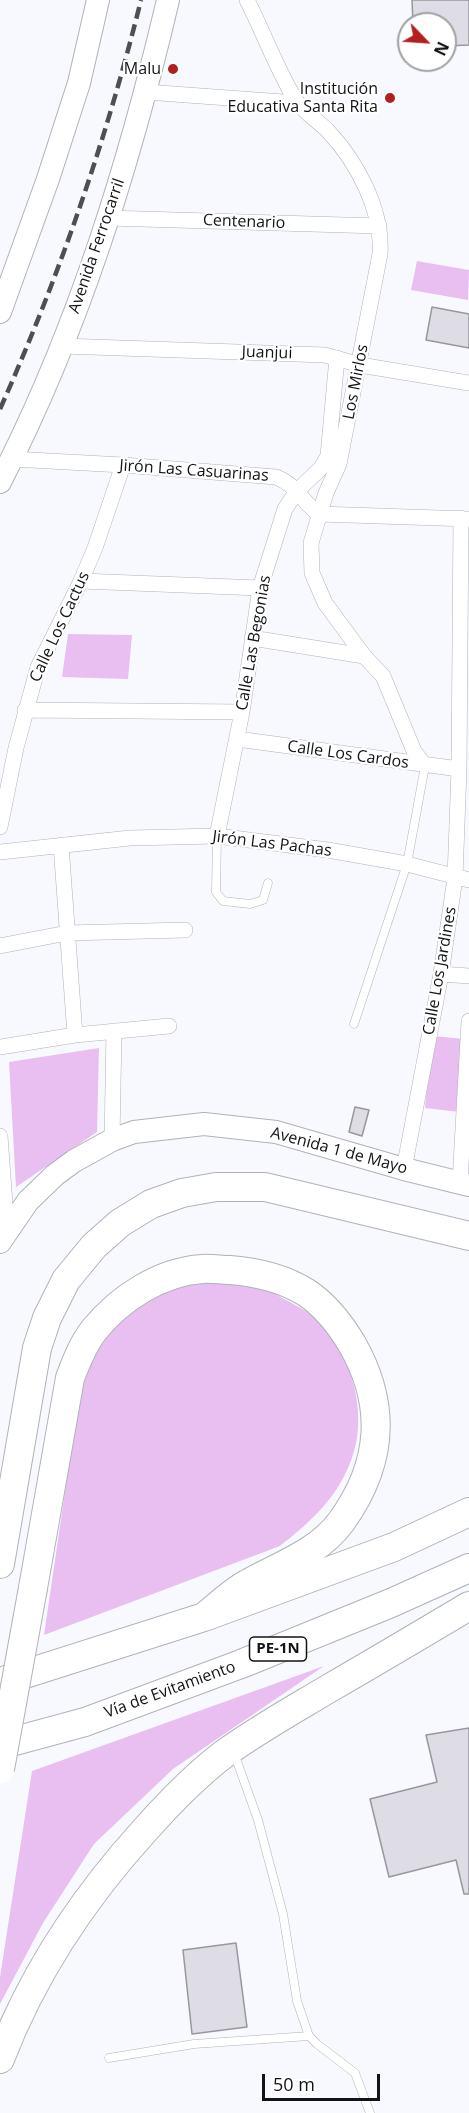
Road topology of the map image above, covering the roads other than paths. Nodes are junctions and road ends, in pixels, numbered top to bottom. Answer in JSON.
{"nodes":[{"id":1,"x":98,"y":0,"type":"edge"},
{"id":2,"x":168,"y":0,"type":"edge"},
{"id":3,"x":247,"y":0,"type":"edge"},
{"id":4,"x":146,"y":92,"type":"junction"},
{"id":5,"x":297,"y":103,"type":"junction"},
{"id":6,"x":108,"y":218,"type":"junction"},
{"id":7,"x":379,"y":226,"type":"junction"},
{"id":8,"x":0,"y":312,"type":"edge"},
{"id":9,"x":62,"y":346,"type":"junction"},
{"id":10,"x":337,"y":358,"type":"junction"},
{"id":11,"x":360,"y":365,"type":"junction"},
{"id":12,"x":469,"y":383,"type":"edge"},
{"id":13,"x":12,"y":459,"type":"junction"},
{"id":14,"x":123,"y":465,"type":"junction"},
{"id":15,"x":0,"y":482,"type":"edge"},
{"id":16,"x":297,"y":491,"type":"junction"},
{"id":17,"x":319,"y":514,"type":"junction"},
{"id":18,"x":465,"y":519,"type":"edge"},
{"id":19,"x":81,"y":581,"type":"junction"},
{"id":20,"x":260,"y":588,"type":"junction"},
{"id":21,"x":252,"y":638,"type":"junction"},
{"id":22,"x":364,"y":656,"type":"junction"},
{"id":23,"x":25,"y":710,"type":"junction"},
{"id":24,"x":242,"y":712,"type":"junction"},
{"id":25,"x":237,"y":739,"type":"junction"},
{"id":26,"x":425,"y":766,"type":"junction"},
{"id":27,"x":459,"y":770,"type":"junction"},
{"id":28,"x":0,"y":827,"type":"edge"},
{"id":29,"x":217,"y":836,"type":"junction"},
{"id":30,"x":61,"y":845,"type":"junction"},
{"id":31,"x":0,"y":852,"type":"edge"},
{"id":32,"x":407,"y":864,"type":"junction"},
{"id":33,"x":462,"y":879,"type":"edge"},
{"id":34,"x":268,"y":883,"type":"dead end"},
{"id":35,"x":186,"y":930,"type":"dead end"},
{"id":36,"x":67,"y":933,"type":"junction"},
{"id":37,"x":0,"y":946,"type":"edge"},
{"id":38,"x":441,"y":974,"type":"junction"},
{"id":39,"x":469,"y":976,"type":"edge"},
{"id":40,"x":469,"y":1021,"type":"edge"},
{"id":41,"x":354,"y":1024,"type":"dead end"},
{"id":42,"x":169,"y":1026,"type":"dead end"},
{"id":43,"x":114,"y":1031,"type":"junction"},
{"id":44,"x":75,"y":1035,"type":"junction"},
{"id":45,"x":0,"y":1047,"type":"edge"},
{"id":46,"x":0,"y":1136,"type":"edge"},
{"id":47,"x":112,"y":1140,"type":"junction"},
{"id":48,"x":404,"y":1169,"type":"junction"},
{"id":49,"x":464,"y":1184,"type":"edge"},
{"id":50,"x":469,"y":1236,"type":"edge"},
{"id":51,"x":3,"y":1237,"type":"edge"},
{"id":52,"x":469,"y":1512,"type":"edge"},
{"id":53,"x":0,"y":1564,"type":"edge"},
{"id":54,"x":469,"y":1568,"type":"edge"},
{"id":55,"x":469,"y":1606,"type":"edge"},
{"id":56,"x":204,"y":1617,"type":"junction"},
{"id":57,"x":0,"y":1682,"type":"edge"},
{"id":58,"x":0,"y":1745,"type":"edge"},
{"id":59,"x":232,"y":1749,"type":"junction"},
{"id":60,"x":0,"y":1769,"type":"edge"},
{"id":61,"x":309,"y":2036,"type":"junction"},
{"id":62,"x":109,"y":2058,"type":"dead end"},
{"id":63,"x":0,"y":2059,"type":"edge"},
{"id":64,"x":370,"y":2113,"type":"edge"}],
"edges":[{"from":1,"to":8,"type":"main road"},
{"from":2,"to":4,"type":"main road","name":"Avenida Ferrocarril"},
{"from":3,"to":5,"type":"street","name":"Los Mirlos"},
{"from":4,"to":5,"type":"street"},
{"from":4,"to":6,"type":"main road","name":"Avenida Ferrocarril"},
{"from":5,"to":7,"type":"street","name":"Los Mirlos"},
{"from":6,"to":7,"type":"street","name":"Centenario"},
{"from":6,"to":9,"type":"main road","name":"Avenida Ferrocarril"},
{"from":7,"to":11,"type":"street","name":"Los Mirlos"},
{"from":9,"to":10,"type":"street","name":"Juanjui"},
{"from":9,"to":13,"type":"main road","name":"Avenida Ferrocarril"},
{"from":10,"to":11,"type":"street","name":"Juanjui"},
{"from":10,"to":16,"type":"street","name":"Calle Las Begonias"},
{"from":11,"to":12,"type":"street","name":"Juanjui"},
{"from":11,"to":17,"type":"street","name":"Los Mirlos"},
{"from":13,"to":14,"type":"street","name":"Jirón Las Casuarinas"},
{"from":13,"to":15,"type":"main road","name":"Avenida Ferrocarril"},
{"from":14,"to":16,"type":"street","name":"Jirón Las Casuarinas"},
{"from":14,"to":19,"type":"street","name":"Calle Los Cactus"},
{"from":16,"to":17,"type":"street","name":"Jirón Las Casuarinas"},
{"from":16,"to":20,"type":"street","name":"Calle Las Begonias"},
{"from":17,"to":18,"type":"street"},
{"from":17,"to":22,"type":"street","name":"Los Mirlos"},
{"from":18,"to":27,"type":"street","name":"Calle Los Jardines"},
{"from":19,"to":20,"type":"street"},
{"from":19,"to":23,"type":"street","name":"Calle Los Cactus"},
{"from":20,"to":21,"type":"street","name":"Calle Las Begonias"},
{"from":21,"to":22,"type":"street"},
{"from":21,"to":24,"type":"street","name":"Calle Las Begonias"},
{"from":22,"to":26,"type":"street","name":"Los Mirlos"},
{"from":23,"to":24,"type":"street"},
{"from":23,"to":28,"type":"street","name":"Calle Los Cactus"},
{"from":24,"to":25,"type":"street","name":"Calle Las Begonias"},
{"from":25,"to":26,"type":"street","name":"Calle Los Cardos"},
{"from":25,"to":29,"type":"street","name":"Calle Las Begonias"},
{"from":26,"to":27,"type":"street","name":"Calle Los Cardos"},
{"from":26,"to":32,"type":"lane"},
{"from":27,"to":33,"type":"street","name":"Calle Los Jardines"},
{"from":29,"to":30,"type":"street","name":"Jirón Las Pachas"},
{"from":29,"to":32,"type":"street","name":"Jirón Las Pachas"},
{"from":29,"to":34,"type":"lane"},
{"from":30,"to":31,"type":"street","name":"Jirón Las Pachas"},
{"from":30,"to":36,"type":"street"},
{"from":32,"to":33,"type":"street","name":"Jirón Las Pachas"},
{"from":32,"to":41,"type":"lane"},
{"from":33,"to":38,"type":"street","name":"Calle Los Jardines"},
{"from":35,"to":36,"type":"street"},
{"from":36,"to":37,"type":"street"},
{"from":36,"to":44,"type":"street"},
{"from":38,"to":39,"type":"street"},
{"from":38,"to":48,"type":"street","name":"Calle Los Jardines"},
{"from":40,"to":49,"type":"street"},
{"from":42,"to":43,"type":"street"},
{"from":43,"to":44,"type":"street"},
{"from":43,"to":47,"type":"street"},
{"from":44,"to":45,"type":"street"},
{"from":46,"to":51,"type":"street"},
{"from":47,"to":48,"type":"main road","name":"Avenida 1 de Mayo"},
{"from":47,"to":51,"type":"main road","name":"Avenida 1 de Mayo"},
{"from":48,"to":49,"type":"main road","name":"Avenida 1 de Mayo"},
{"from":50,"to":53,"type":"highway"},
{"from":52,"to":56,"type":"highway"},
{"from":54,"to":58,"type":"highway","name":"Vía de Evitamiento","number":"PE-1N"},
{"from":55,"to":59,"type":"highway"},
{"from":56,"to":57,"type":"highway"},
{"from":56,"to":60,"type":"highway","bridge":true},
{"from":59,"to":61,"type":"lane"},
{"from":59,"to":63,"type":"highway"},
{"from":61,"to":62,"type":"lane"},
{"from":61,"to":64,"type":"lane"}]}
